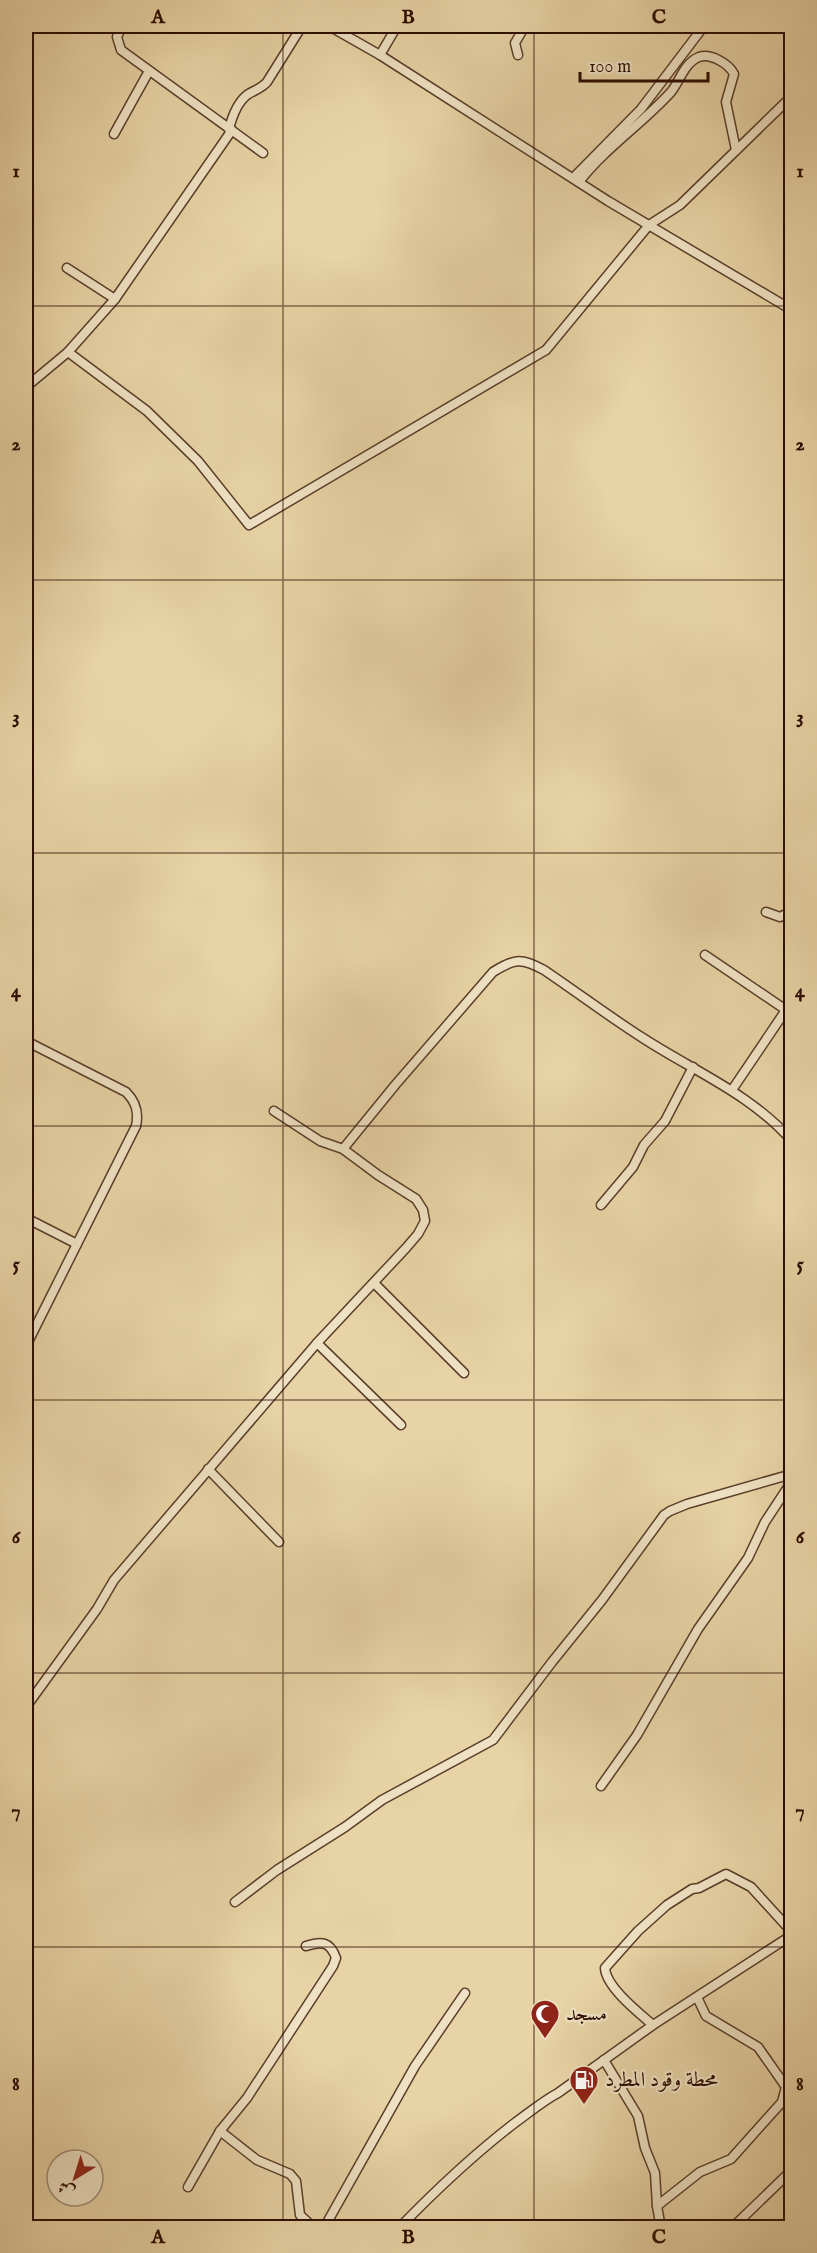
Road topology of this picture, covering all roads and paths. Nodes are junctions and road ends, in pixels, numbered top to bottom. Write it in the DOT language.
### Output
graph roads {
  1 [pos="122,26"];
  2 [pos="302,26"];
  3 [pos="329,26"];
  4 [pos="397,26"];
  5 [pos="525,26"];
  6 [pos="700,27"];
  7 [pos="380,55"];
  8 [pos="519,55"];
  9 [pos="149,70"];
  10 [pos="792,96"];
  11 [pos="230,129"];
  12 [pos="114,134"];
  13 [pos="736,150"];
  14 [pos="263,153"];
  15 [pos="576,180"];
  16 [pos="649,225"];
  17 [pos="67,268"];
  18 [pos="115,299"];
  19 [pos="792,310"];
  20 [pos="68,351"];
  21 [pos="26,387"];
  22 [pos="792,911"];
  23 [pos="766,912"];
  24 [pos="705,955"];
  25 [pos="792,1001"];
  26 [pos="786,1010"];
  27 [pos="26,1041"];
  28 [pos="693,1067"];
  29 [pos="732,1090"];
  30 [pos="274,1111"];
  31 [pos="792,1141"];
  32 [pos="343,1149"];
  33 [pos="601,1205"];
  34 [pos="26,1218"];
  35 [pos="76,1244"];
  36 [pos="374,1283"];
  37 [pos="317,1343"];
  38 [pos="26,1346"];
  39 [pos="465,1373"];
  40 [pos="401,1425"];
  41 [pos="208,1469"];
  42 [pos="792,1474"];
  43 [pos="792,1481"];
  44 [pos="279,1542"];
  45 [pos="26,1707"];
  46 [pos="602,1786"];
  47 [pos="235,1902"];
  48 [pos="792,1934"];
  49 [pos="306,1946"];
  50 [pos="465,1993"];
  51 [pos="697,1997"];
  52 [pos="653,2025"];
  53 [pos="604,2060"];
  54 [pos="220,2131"];
  55 [pos="792,2170"];
  56 [pos="188,2187"];
  57 [pos="657,2206"];
  58 [pos="314,2228"];
  59 [pos="324,2228"];
  60 [pos="399,2228"];
  61 [pos="661,2228"];
  62 [pos="732,2228"];
  1 -- 9 [label="street"];
  2 -- 11 [label="street"];
  3 -- 7 [label="street"];
  4 -- 7 [label="street"];
  5 -- 8 [label="street"];
  6 -- 15 [label="street"];
  7 -- 15 [label="street"];
  9 -- 11 [label="street"];
  9 -- 12 [label="street"];
  10 -- 13 [label="street"];
  11 -- 14 [label="street"];
  11 -- 18 [label="street"];
  13 -- 15 [label="street"];
  13 -- 16 [label="street"];
  15 -- 16 [label="street"];
  16 -- 19 [label="street"];
  16 -- 20 [label="street"];
  17 -- 18 [label="street"];
  18 -- 20 [label="street"];
  20 -- 21 [label="street"];
  22 -- 23 [label="street"];
  24 -- 26 [label="street"];
  25 -- 26 [label="street"];
  26 -- 29 [label="street"];
  27 -- 35 [label="street"];
  28 -- 29 [label="street"];
  28 -- 32 [label="street"];
  28 -- 33 [label="street"];
  29 -- 31 [label="street"];
  30 -- 32 [label="street"];
  32 -- 36 [label="street"];
  34 -- 35 [label="street"];
  35 -- 38 [label="street"];
  36 -- 37 [label="street"];
  36 -- 39 [label="street"];
  37 -- 40 [label="street"];
  37 -- 41 [label="street"];
  41 -- 44 [label="street"];
  41 -- 45 [label="street"];
  42 -- 47 [label="street"];
  43 -- 46 [label="street"];
  48 -- 51 [label="street"];
  48 -- 52 [label="street"];
  49 -- 54 [label="street"];
  50 -- 59 [label="street"];
  51 -- 52 [label="street"];
  51 -- 57 [label="street"];
  52 -- 53 [label="street"];
  53 -- 57 [label="street"];
  53 -- 60 [label="street"];
  54 -- 56 [label="street"];
  54 -- 58 [label="street"];
  55 -- 62 [label="street"];
  57 -- 61 [label="street"];
}
